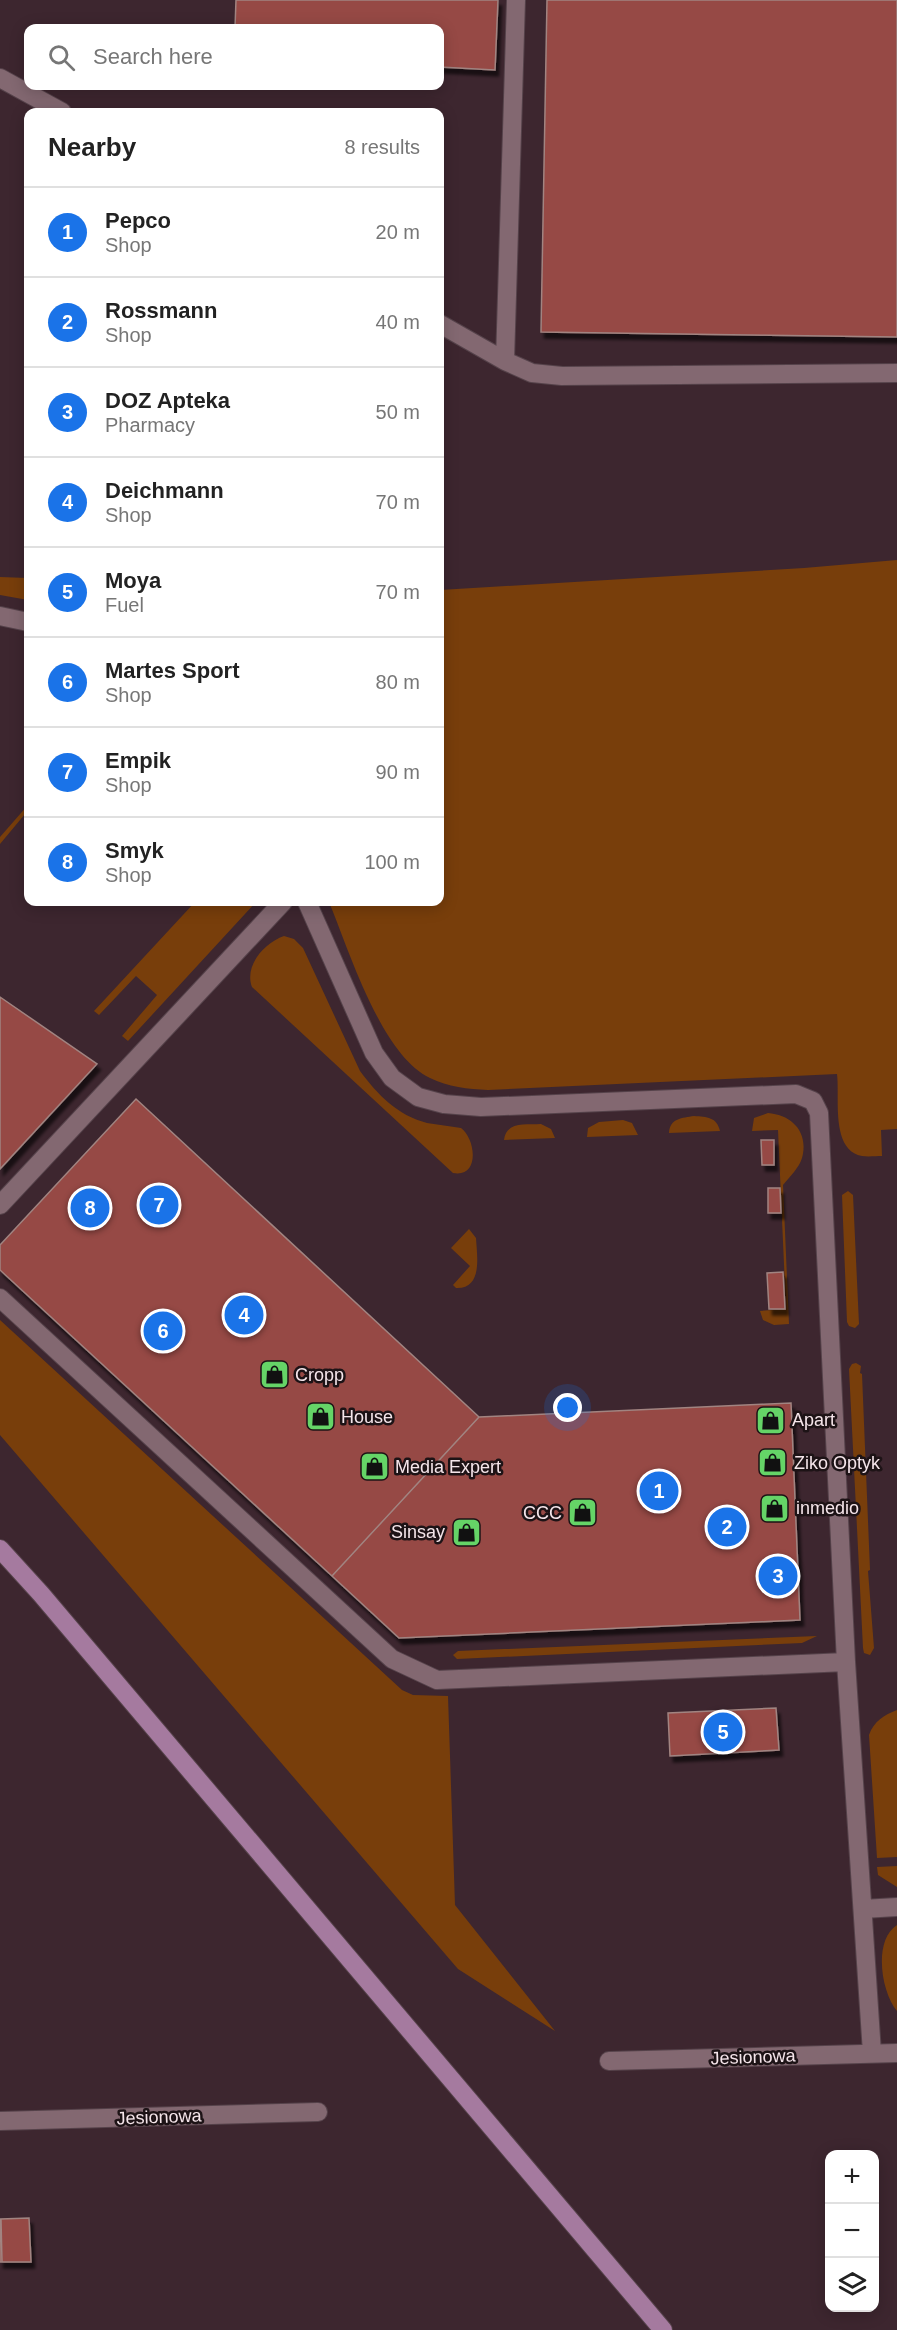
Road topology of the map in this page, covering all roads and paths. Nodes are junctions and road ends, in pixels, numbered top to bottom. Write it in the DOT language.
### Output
graph roads {
  1 [pos="516,0"];
  2 [pos="0,78"];
  3 [pos="55,108"];
  4 [pos="444,326"];
  5 [pos="505,361"];
  6 [pos="897,373"];
  7 [pos="0,616"];
  8 [pos="24,621"];
  9 [pos="279,906"];
  10 [pos="309,906"];
  11 [pos="0,1205"];
  12 [pos="0,1298"];
  13 [pos="0,1549"];
  14 [pos="846,1662"];
  15 [pos="897,1907"];
  16 [pos="863,1909"];
  17 [pos="897,2053"];
  18 [pos="872,2054"];
  19 [pos="609,2061"];
  20 [pos="318,2112"];
  21 [pos="0,2121"];
  22 [pos="663,2330"];
  1 -- 5 [label="street"];
  2 -- 3 [label="street"];
  4 -- 5 [label="street"];
  5 -- 6 [label="street"];
  7 -- 8 [label="street"];
  9 -- 11 [label="street"];
  10 -- 14 [label="street"];
  12 -- 14 [label="street"];
  13 -- 22 [label="main road"];
  14 -- 16 [label="street"];
  15 -- 16 [label="street"];
  16 -- 18 [label="street"];
  17 -- 18 [label="street, Jesionowa"];
  18 -- 19 [label="street, Jesionowa"];
  20 -- 21 [label="street, Jesionowa"];
}
